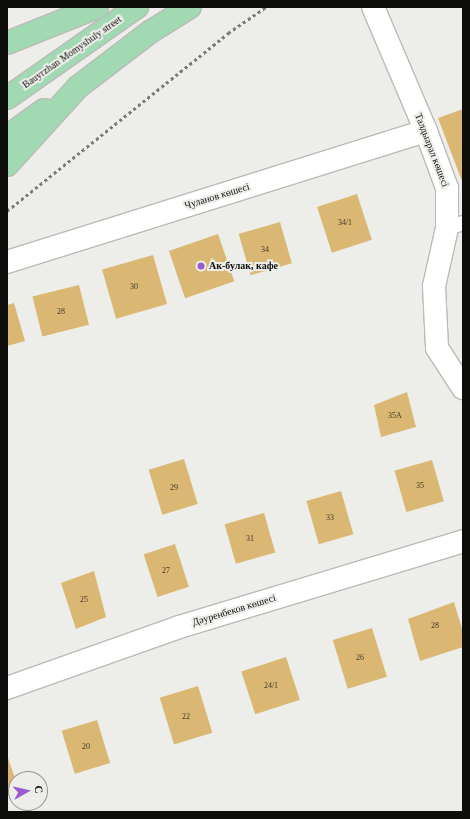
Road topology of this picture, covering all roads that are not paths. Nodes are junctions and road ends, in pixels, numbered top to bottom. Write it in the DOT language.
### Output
graph roads {
  1 [pos="97,7"];
  2 [pos="138,7"];
  3 [pos="190,7"];
  4 [pos="360,7"];
  5 [pos="373,7"];
  6 [pos="74,11"];
  7 [pos="383,30"];
  8 [pos="7,44"];
  9 [pos="78,87"];
  10 [pos="7,98"];
  11 [pos="426,131"];
  12 [pos="7,137"];
  13 [pos="7,165"];
  14 [pos="455,226"];
  15 [pos="7,262"];
  16 [pos="463,388"];
  17 [pos="463,541"];
  18 [pos="7,688"];
  1 -- 6 [label="main road"];
  2 -- 10 [label="main road, Bauyrzhan Momyshuly street"];
  3 -- 9 [label="main road"];
  4 -- 7 [label="street"];
  5 -- 7 [label="street, Талдыарал көшесі"];
  6 -- 8 [label="main road"];
  7 -- 11 [label="street, Талдыарал көшесі"];
  9 -- 12 [label="main road"];
  9 -- 13 [label="main road"];
  11 -- 14 [label="street, Талдыарал көшесі"];
  11 -- 15 [label="street, Чуланов көшесі"];
  14 -- 16 [label="street, Талдыарал көшесі"];
  17 -- 18 [label="street, Дәуренбеков көшесі"];
}
